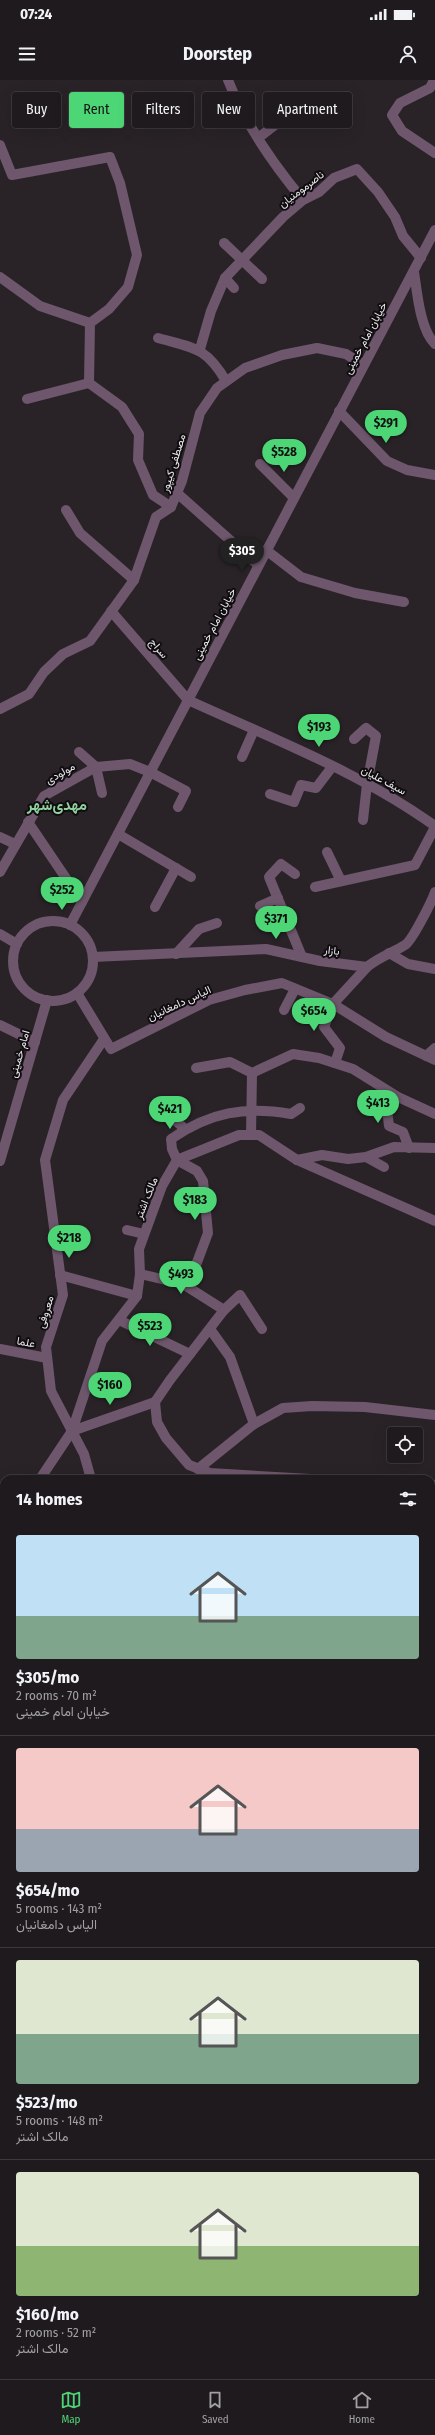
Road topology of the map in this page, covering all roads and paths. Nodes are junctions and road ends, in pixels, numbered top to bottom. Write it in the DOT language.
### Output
graph roads {
  1 [pos="228,80"];
  2 [pos="434,80"];
  3 [pos="271,128"];
  4 [pos="258,138"];
  5 [pos="0,145"];
  6 [pos="435,153"];
  7 [pos="303,200"];
  8 [pos="435,230"];
  9 [pos="224,243"];
  10 [pos="421,258"];
  11 [pos="243,259"];
  12 [pos="414,272"];
  13 [pos="0,277"];
  14 [pos="225,278"];
  15 [pos="262,279"];
  16 [pos="234,288"];
  17 [pos="90,323"];
  18 [pos="158,338"];
  19 [pos="435,344"];
  20 [pos="200,349"];
  21 [pos="363,365"];
  22 [pos="226,381"];
  23 [pos="89,383"];
  24 [pos="27,399"];
  25 [pos="339,411"];
  26 [pos="260,464"];
  27 [pos="435,476"];
  28 [pos="177,493"];
  29 [pos="294,498"];
  30 [pos="172,507"];
  31 [pos="66,510"];
  32 [pos="266,550"];
  33 [pos="258,565"];
  34 [pos="134,580"];
  35 [pos="404,602"];
  36 [pos="111,611"];
  37 [pos="188,700"];
  38 [pos="0,709"];
  39 [pos="254,730"];
  40 [pos="354,739"];
  41 [pos="79,752"];
  42 [pos="242,757"];
  43 [pos="96,767"];
  44 [pos="332,767"];
  45 [pos="150,772"];
  46 [pos="367,784"];
  47 [pos="102,793"];
  48 [pos="270,794"];
  49 [pos="178,807"];
  50 [pos="363,820"];
  51 [pos="28,822"];
  52 [pos="435,827"];
  53 [pos="118,834"];
  54 [pos="0,837"];
  55 [pos="14,844"];
  56 [pos="327,852"];
  57 [pos="176,868"];
  58 [pos="0,872"];
  59 [pos="295,874"];
  60 [pos="191,877"];
  61 [pos="341,881"];
  62 [pos="315,887"];
  63 [pos="435,892"];
  64 [pos="278,898"];
  65 [pos="82,902"];
  66 [pos="260,906"];
  67 [pos="155,907"];
  68 [pos="217,923"];
  69 [pos="70,925"];
  70 [pos="0,934"];
  71 [pos="17,944"];
  72 [pos="389,952"];
  73 [pos="176,954"];
  74 [pos="93,957"];
  75 [pos="302,957"];
  76 [pos="367,966"];
  77 [pos="435,969"];
  78 [pos="295,989"];
  79 [pos="77,993"];
  80 [pos="47,1000"];
  81 [pos="333,1004"];
  82 [pos="284,1010"];
  83 [pos="0,1025"];
  84 [pos="104,1039"];
  85 [pos="35,1042"];
  86 [pos="435,1048"];
  87 [pos="431,1058"];
  88 [pos="335,1063"];
  89 [pos="196,1068"];
  90 [pos="252,1073"];
  91 [pos="398,1097"];
  92 [pos="300,1108"];
  93 [pos="251,1109"];
  94 [pos="435,1114"];
  95 [pos="169,1115"];
  96 [pos="185,1129"];
  97 [pos="251,1135"];
  98 [pos="409,1148"];
  99 [pos="435,1148"];
  100 [pos="1,1157"];
  101 [pos="366,1157"];
  102 [pos="177,1160"];
  103 [pos="297,1160"];
  104 [pos="384,1167"];
  105 [pos="435,1221"];
  106 [pos="127,1230"];
  107 [pos="144,1234"];
  108 [pos="140,1274"];
  109 [pos="60,1276"];
  110 [pos="183,1284"];
  111 [pos="137,1296"];
  112 [pos="224,1310"];
  113 [pos="119,1320"];
  114 [pos="262,1328"];
  115 [pos="210,1329"];
  116 [pos="0,1349"];
  117 [pos="190,1354"];
  118 [pos="47,1358"];
  119 [pos="155,1402"];
  120 [pos="435,1415"];
  121 [pos="254,1424"];
  122 [pos="72,1431"];
  123 [pos="198,1469"];
  124 [pos="43,1475"];
  125 [pos="90,1475"];
  126 [pos="243,1475"];
  1 -- 4 [label="street"];
  2 -- 6 [label="street"];
  3 -- 4 [label="street"];
  4 -- 7 [label="street"];
  5 -- 17 [label="street"];
  7 -- 10 [label="street, ناصرمومنیان"];
  7 -- 11 [label="street, ناصرمومنیان"];
  8 -- 10 [label="street, خیابان امام خمینی"];
  9 -- 11 [label="street"];
  10 -- 12 [label="street, خیابان امام خمینی"];
  11 -- 14 [label="street, ناصرمومنیان"];
  11 -- 15 [label="street"];
  12 -- 19 [label="street"];
  12 -- 21 [label="street, خیابان امام خمینی"];
  13 -- 17 [label="street"];
  14 -- 16 [label="street"];
  14 -- 20 [label="street, ناصرمومنیان"];
  17 -- 23 [label="street"];
  18 -- 20 [label="street"];
  20 -- 22 [label="street"];
  21 -- 22 [label="street, مصطفی کیپور"];
  21 -- 25 [label="street, خیابان امام خمینی"];
  22 -- 28 [label="street, مصطفی کیپور"];
  23 -- 24 [label="street"];
  23 -- 30 [label="street"];
  25 -- 27 [label="street"];
  25 -- 29 [label="street, خیابان امام خمینی"];
  26 -- 29 [label="street"];
  28 -- 30 [label="street, مصطفی کیپور"];
  28 -- 33 [label="street"];
  29 -- 32 [label="street, خیابان امام خمینی"];
  30 -- 34 [label="street, مصطفی کیپور"];
  31 -- 34 [label="street"];
  32 -- 33 [label="street, خیابان امام خمینی"];
  32 -- 35 [label="street"];
  33 -- 37 [label="street, خیابان امام خمینی"];
  34 -- 36 [label="street, مصطفی کیپور"];
  36 -- 37 [label="street, سراج"];
  36 -- 38 [label="street, مصطفی کیپور"];
  37 -- 39 [label="street, سیف علیان"];
  37 -- 45 [label="street, خیابان امام خمینی"];
  39 -- 42 [label="street"];
  39 -- 44 [label="street, سیف علیان"];
  40 -- 46 [label="street"];
  41 -- 43 [label="street"];
  43 -- 45 [label="street, مولودی"];
  43 -- 47 [label="street"];
  43 -- 51 [label="street, مولودی"];
  44 -- 46 [label="street, سیف علیان"];
  44 -- 48 [label="street"];
  45 -- 49 [label="street, مولودی"];
  45 -- 53 [label="street, خیابان امام خمینی"];
  46 -- 50 [label="street"];
  46 -- 52 [label="street, سیف علیان"];
  51 -- 55 [label="street, مولودی"];
  51 -- 65 [label="street"];
  52 -- 61 [label="street"];
  53 -- 57 [label="street"];
  53 -- 65 [label="street, خیابان امام خمینی"];
  54 -- 55 [label="street"];
  55 -- 58 [label="street, مولودی"];
  56 -- 61 [label="street"];
  57 -- 60 [label="street"];
  57 -- 67 [label="street"];
  59 -- 64 [label="street"];
  61 -- 62 [label="street"];
  63 -- 72 [label="street"];
  64 -- 66 [label="street"];
  64 -- 75 [label="street"];
  65 -- 69 [label="street, خیابان امام خمینی"];
  68 -- 73 [label="street"];
  69 -- 71 [label="street"];
  69 -- 74 [label="street"];
  70 -- 71 [label="street"];
  71 -- 80 [label="street"];
  72 -- 76 [label="street"];
  72 -- 77 [label="street"];
  73 -- 74 [label="street, بازار"];
  73 -- 75 [label="street, بازار"];
  74 -- 79 [label="street"];
  75 -- 76 [label="street, بازار"];
  76 -- 81 [label="street"];
  78 -- 81 [label="street, الیاس دامغانیان"];
  78 -- 82 [label="street"];
  78 -- 84 [label="street, الیاس دامغانیان"];
  79 -- 80 [label="street"];
  79 -- 84 [label="street"];
  80 -- 85 [label="street, امام خمینی"];
  81 -- 87 [label="street, الیاس دامغانیان"];
  81 -- 88 [label="street"];
  83 -- 85 [label="street"];
  84 -- 109 [label="street, معروفی"];
  85 -- 100 [label="street, امام خمینی"];
  86 -- 87 [label="street"];
  88 -- 90 [label="street"];
  88 -- 91 [label="street"];
  89 -- 90 [label="street"];
  90 -- 93 [label="street"];
  91 -- 94 [label="street"];
  91 -- 98 [label="street"];
  92 -- 93 [label="street"];
  93 -- 96 [label="street"];
  93 -- 97 [label="street"];
  95 -- 96 [label="street"];
  96 -- 102 [label="street"];
  97 -- 102 [label="street"];
  97 -- 103 [label="street"];
  98 -- 99 [label="street"];
  98 -- 101 [label="street"];
  101 -- 103 [label="street"];
  101 -- 104 [label="street"];
  102 -- 107 [label="street, مالک اشتر"];
  102 -- 110 [label="street"];
  103 -- 105 [label="street"];
  106 -- 107 [label="street"];
  107 -- 108 [label="street, مالک اشتر"];
  108 -- 110 [label="street"];
  108 -- 111 [label="street, مالک اشتر"];
  109 -- 111 [label="street"];
  109 -- 118 [label="street, معروفی"];
  110 -- 112 [label="street"];
  111 -- 113 [label="street, مالک اشتر"];
  112 -- 114 [label="street"];
  112 -- 115 [label="street"];
  113 -- 117 [label="street"];
  113 -- 122 [label="street, مالک اشتر"];
  115 -- 117 [label="street"];
  115 -- 121 [label="street"];
  116 -- 118 [label="street, علما"];
  117 -- 119 [label="street"];
  118 -- 122 [label="street, معروفی"];
  119 -- 122 [label="street"];
  119 -- 123 [label="street"];
  120 -- 121 [label="street"];
  121 -- 123 [label="street"];
  122 -- 124 [label="street, مالک اشتر"];
  122 -- 125 [label="street, معروفی"];
  123 -- 126 [label="street"];
}
